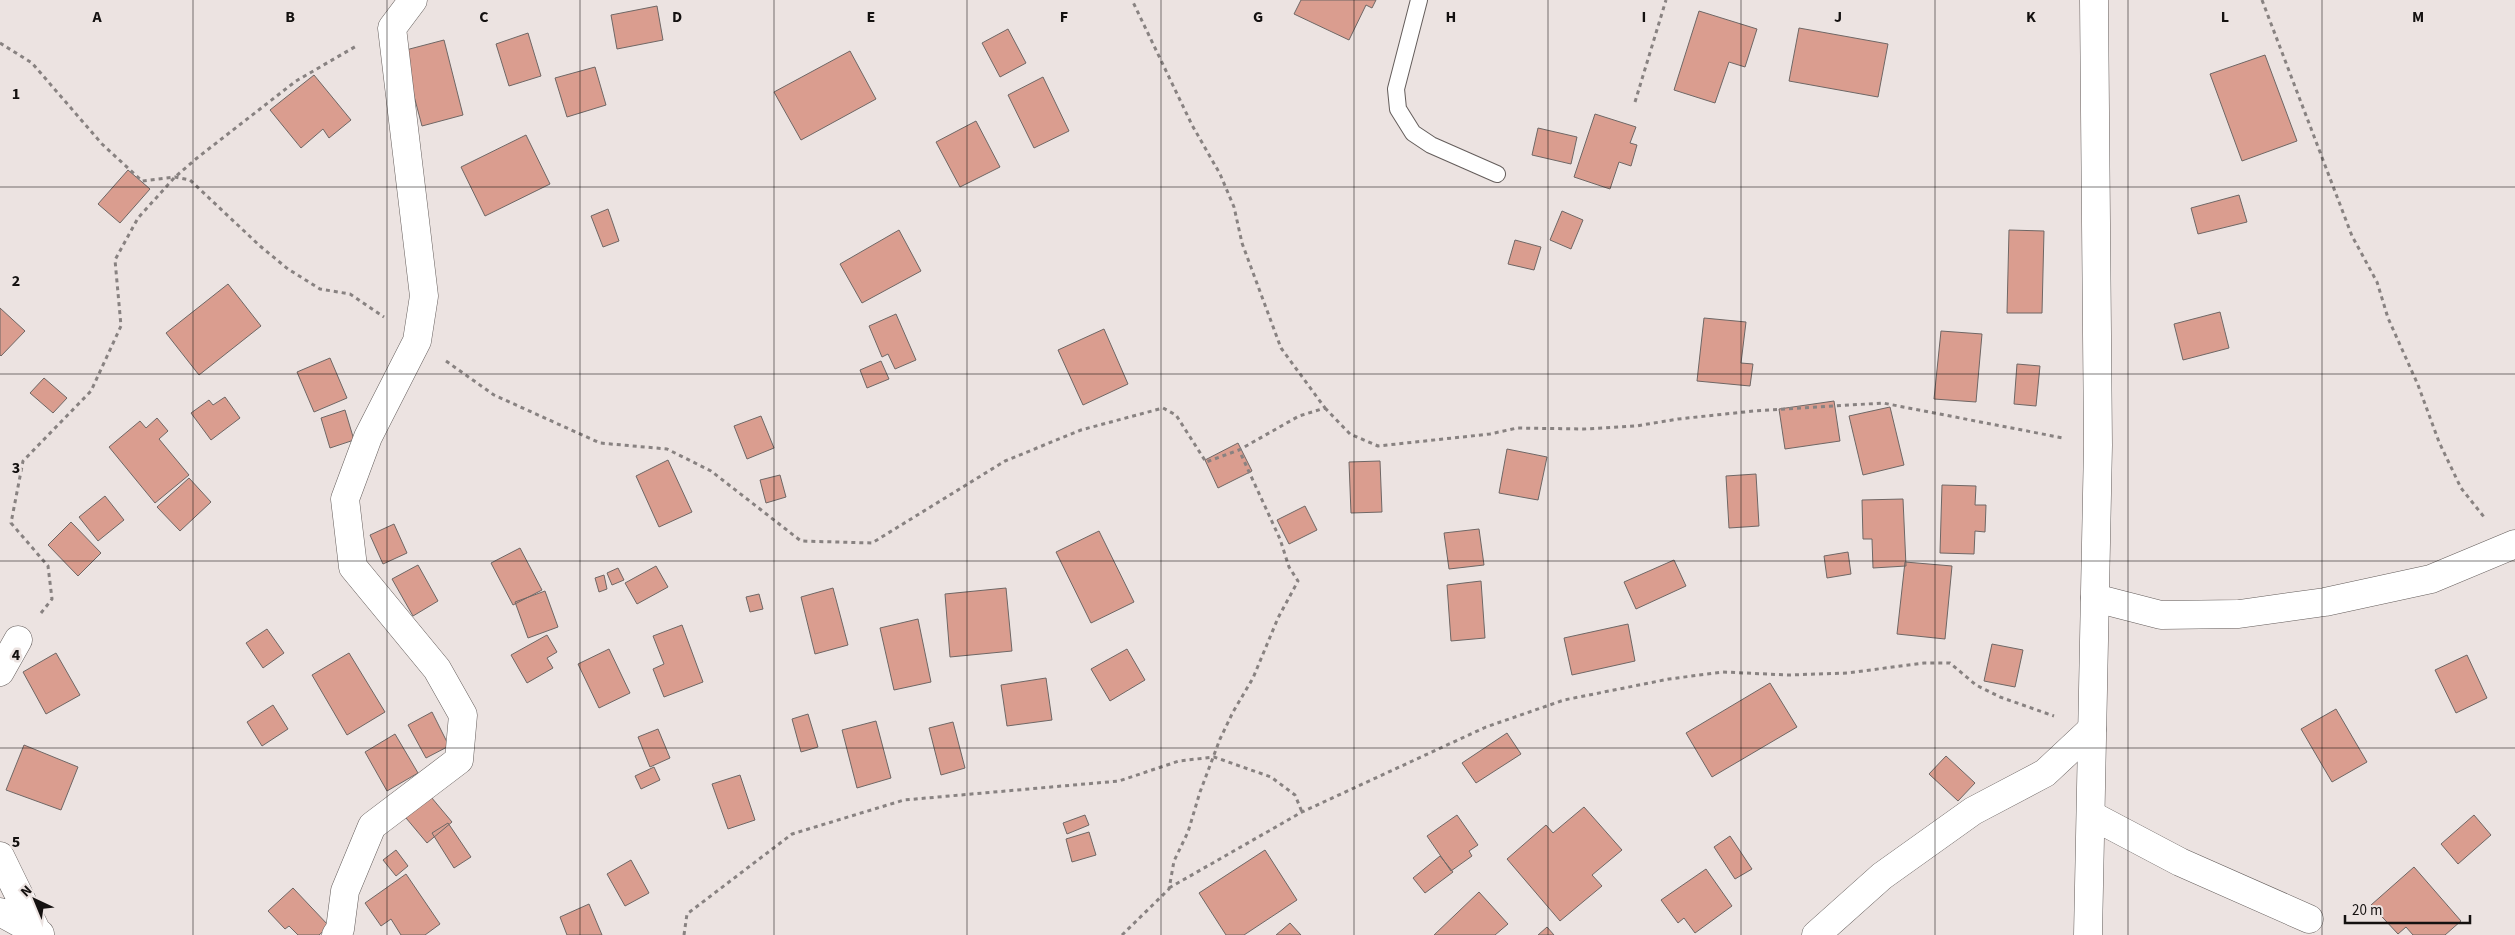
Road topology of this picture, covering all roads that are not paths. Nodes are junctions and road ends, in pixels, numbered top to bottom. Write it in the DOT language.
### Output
graph roads {
  1 [pos="413,0"];
  2 [pos="1418,0"];
  3 [pos="2094,0"];
  4 [pos="1497,174"];
  5 [pos="2515,544"];
  6 [pos="2095,598"];
  7 [pos="18,640"];
  8 [pos="0,672"];
  9 [pos="2092,729"];
  10 [pos="2091,815"];
  11 [pos="0,856"];
  12 [pos="0,912"];
  13 [pos="2309,919"];
  14 [pos="39,933"];
  15 [pos="336,935"];
  16 [pos="1816,935"];
  17 [pos="2088,935"];
  1 -- 15 [label="street"];
  2 -- 4 [label="lane"];
  3 -- 6 [label="street"];
  5 -- 6 [label="street"];
  6 -- 9 [label="street"];
  7 -- 8 [label="street"];
  9 -- 10 [label="street"];
  9 -- 16 [label="street"];
  10 -- 13 [label="street"];
  10 -- 17 [label="street"];
  11 -- 14 [label="street"];
  12 -- 14 [label="street"];
}
